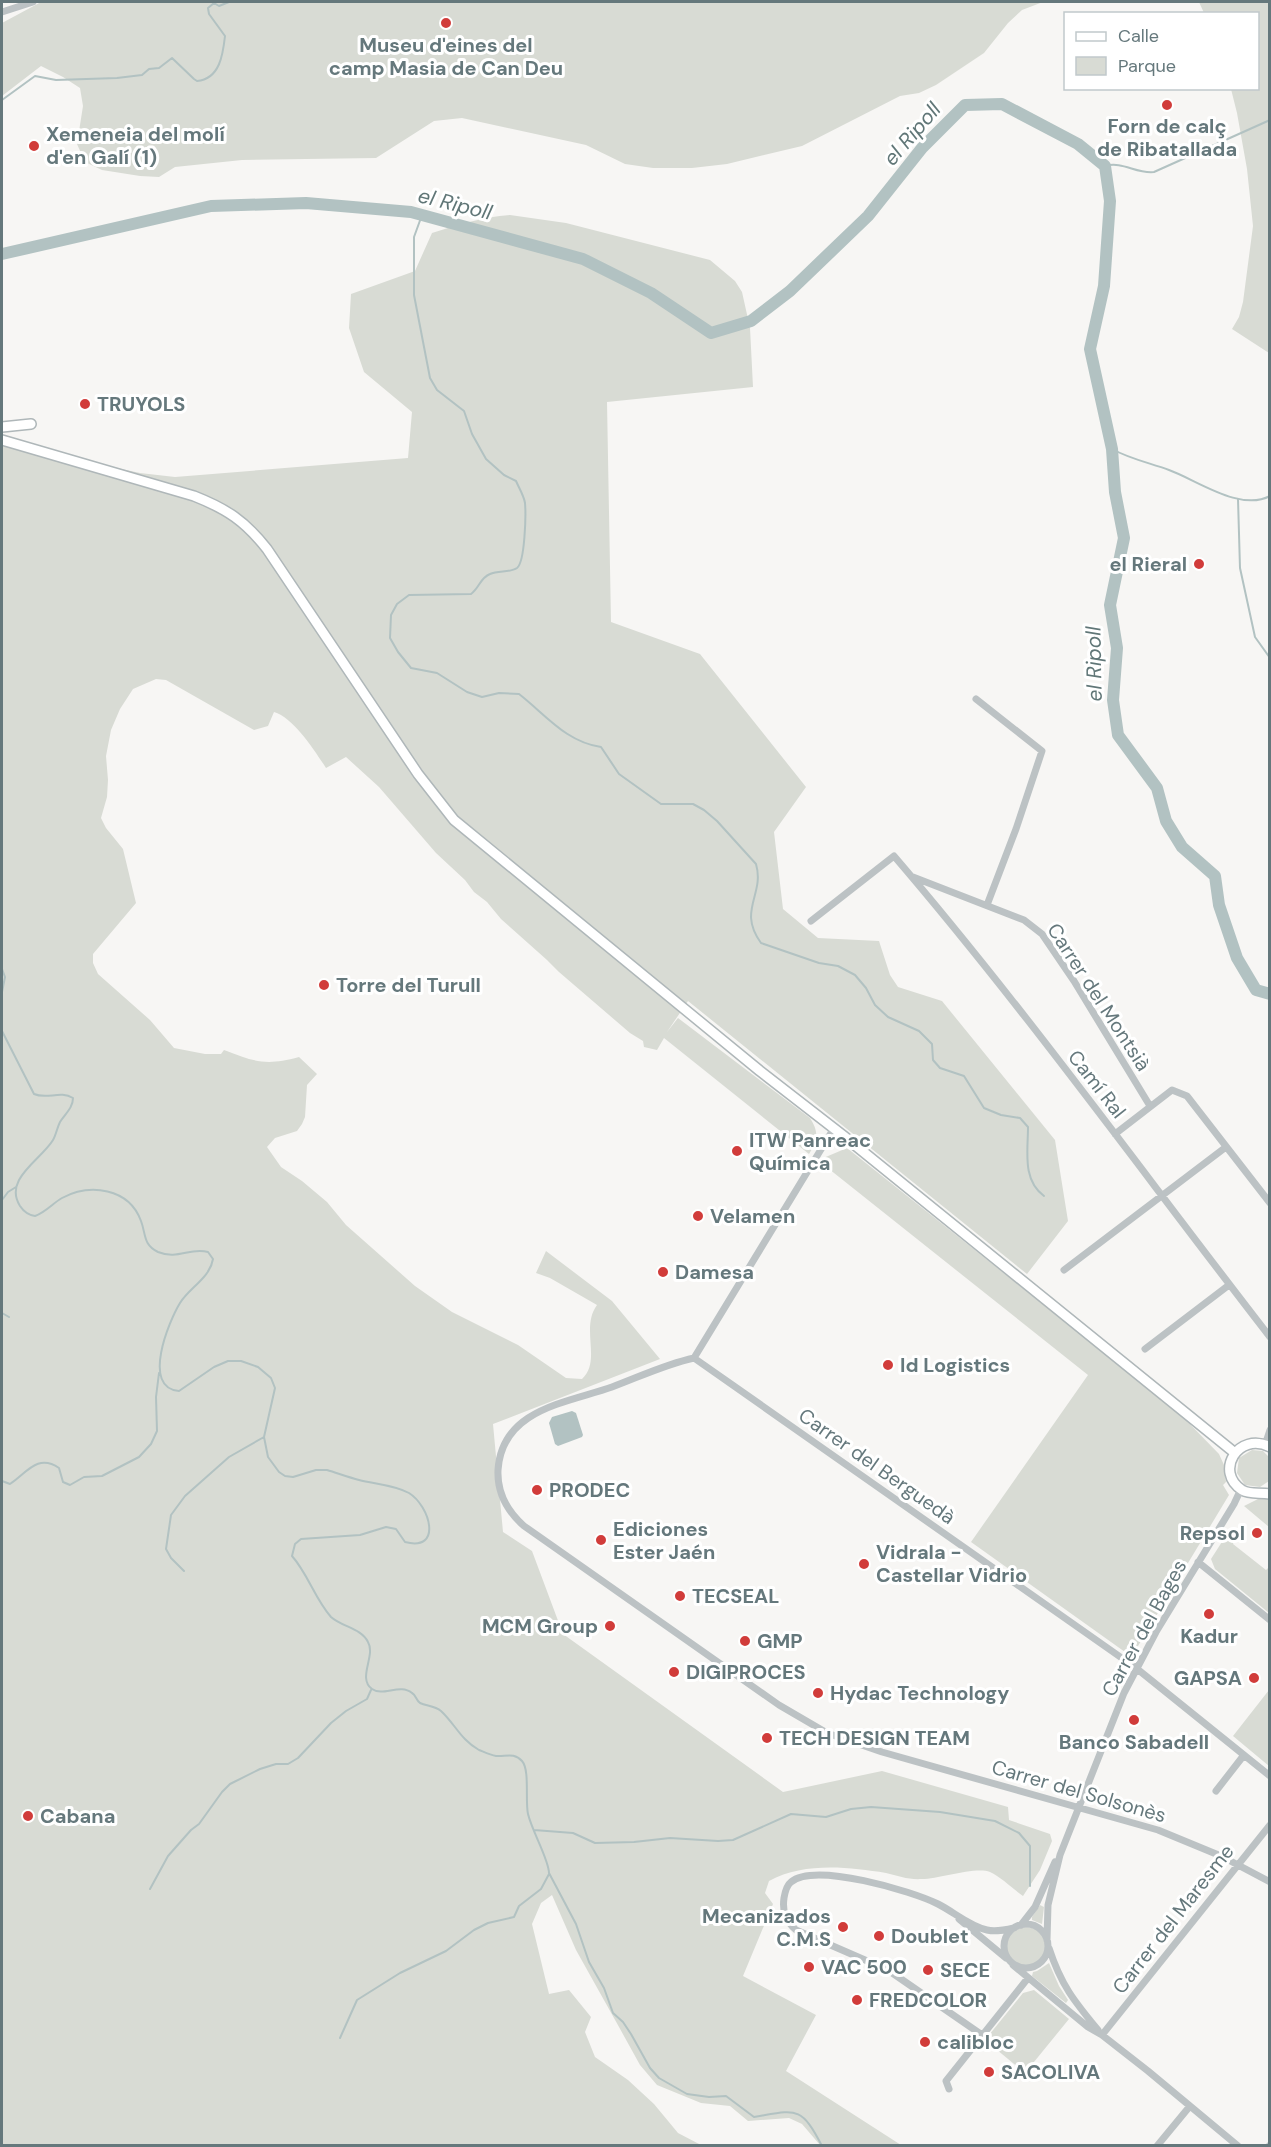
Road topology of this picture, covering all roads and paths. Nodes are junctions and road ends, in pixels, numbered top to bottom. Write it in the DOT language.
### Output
graph roads {
  1 [pos="33,2"];
  2 [pos="2,12"];
  3 [pos="32,423"];
  4 [pos="2,428"];
  5 [pos="2,440"];
  6 [pos="976,699"];
  7 [pos="911,876"];
  8 [pos="987,905"];
  9 [pos="812,921"];
  10 [pos="1150,1106"];
  11 [pos="834,1128"];
  12 [pos="1115,1134"];
  13 [pos="1226,1147"];
  14 [pos="1161,1195"];
  15 [pos="1269,1203"];
  16 [pos="1064,1270"];
  17 [pos="1229,1285"];
  18 [pos="1269,1337"];
  19 [pos="1145,1349"];
  20 [pos="694,1358"];
  21 [pos="1269,1430"];
  22 [pos="1266,1445"];
  23 [pos="1235,1453"];
  24 [pos="1241,1489"];
  25 [pos="1267,1492"];
  26 [pos="1198,1563"];
  27 [pos="1269,1620"];
  28 [pos="1136,1668"];
  29 [pos="1244,1755"];
  30 [pos="1269,1776"];
  31 [pos="1216,1791"];
  32 [pos="1079,1806"];
  33 [pos="1269,1825"];
  34 [pos="1060,1855"];
  35 [pos="1237,1864"];
  36 [pos="1269,1882"];
  37 [pos="951,1911"];
  38 [pos="1017,1926"];
  39 [pos="1047,1942"];
  40 [pos="1011,1963"];
  41 [pos="1028,1978"];
  42 [pos="982,2035"];
  43 [pos="1102,2035"];
  44 [pos="948,2089"];
  45 [pos="1190,2106"];
  46 [pos="1157,2145"];
  47 [pos="1238,2145"];
  1 -- 2 [label="street"];
  3 -- 4 [label="street"];
  5 -- 11 [label="street"];
  6 -- 8 [label="street"];
  7 -- 8 [label="street, Carrer del Montsià"];
  7 -- 9 [label="street, Camí Ral"];
  7 -- 12 [label="street, Camí Ral"];
  8 -- 10 [label="street, Carrer del Montsià"];
  10 -- 12 [label="street"];
  10 -- 13 [label="street"];
  11 -- 20 [label="street"];
  11 -- 23 [label="street"];
  12 -- 14 [label="street, Camí Ral"];
  13 -- 14 [label="street"];
  13 -- 15 [label="street"];
  14 -- 16 [label="street"];
  14 -- 17 [label="street, Camí Ral"];
  17 -- 18 [label="street, Camí Ral"];
  17 -- 19 [label="street"];
  20 -- 28 [label="street, Carrer del Berguedà"];
  20 -- 32 [label="street, Carrer del Solsonès"];
  21 -- 22 [label="street"];
  22 -- 23 [label="street"];
  23 -- 24 [label="street"];
  24 -- 25 [label="street"];
  24 -- 26 [label="street, Carrer del Bages"];
  26 -- 27 [label="street"];
  26 -- 28 [label="street, Carrer del Bages"];
  28 -- 29 [label="street, Carrer del Berguedà"];
  28 -- 32 [label="street, Carrer del Bages"];
  29 -- 30 [label="street, Carrer del Berguedà"];
  29 -- 31 [label="street"];
  32 -- 34 [label="street, Carrer del Bages"];
  32 -- 35 [label="street, Carrer del Solsonès"];
  33 -- 35 [label="street, Carrer del Maresme"];
  34 -- 38 [label="street, Carrer del Bages"];
  34 -- 39 [label="street, Carrer del Bages"];
  35 -- 36 [label="street, Carrer del Solsonès"];
  35 -- 43 [label="street, Carrer del Maresme"];
  37 -- 38 [label="street"];
  37 -- 40 [label="street"];
  37 -- 42 [label="street"];
  38 -- 39 [label="street"];
  38 -- 40 [label="street"];
  39 -- 40 [label="street"];
  39 -- 43 [label="street"];
  40 -- 41 [label="street"];
  41 -- 42 [label="street"];
  41 -- 43 [label="street"];
  42 -- 44 [label="street"];
  43 -- 45 [label="street"];
  45 -- 46 [label="street"];
  45 -- 47 [label="street"];
}
